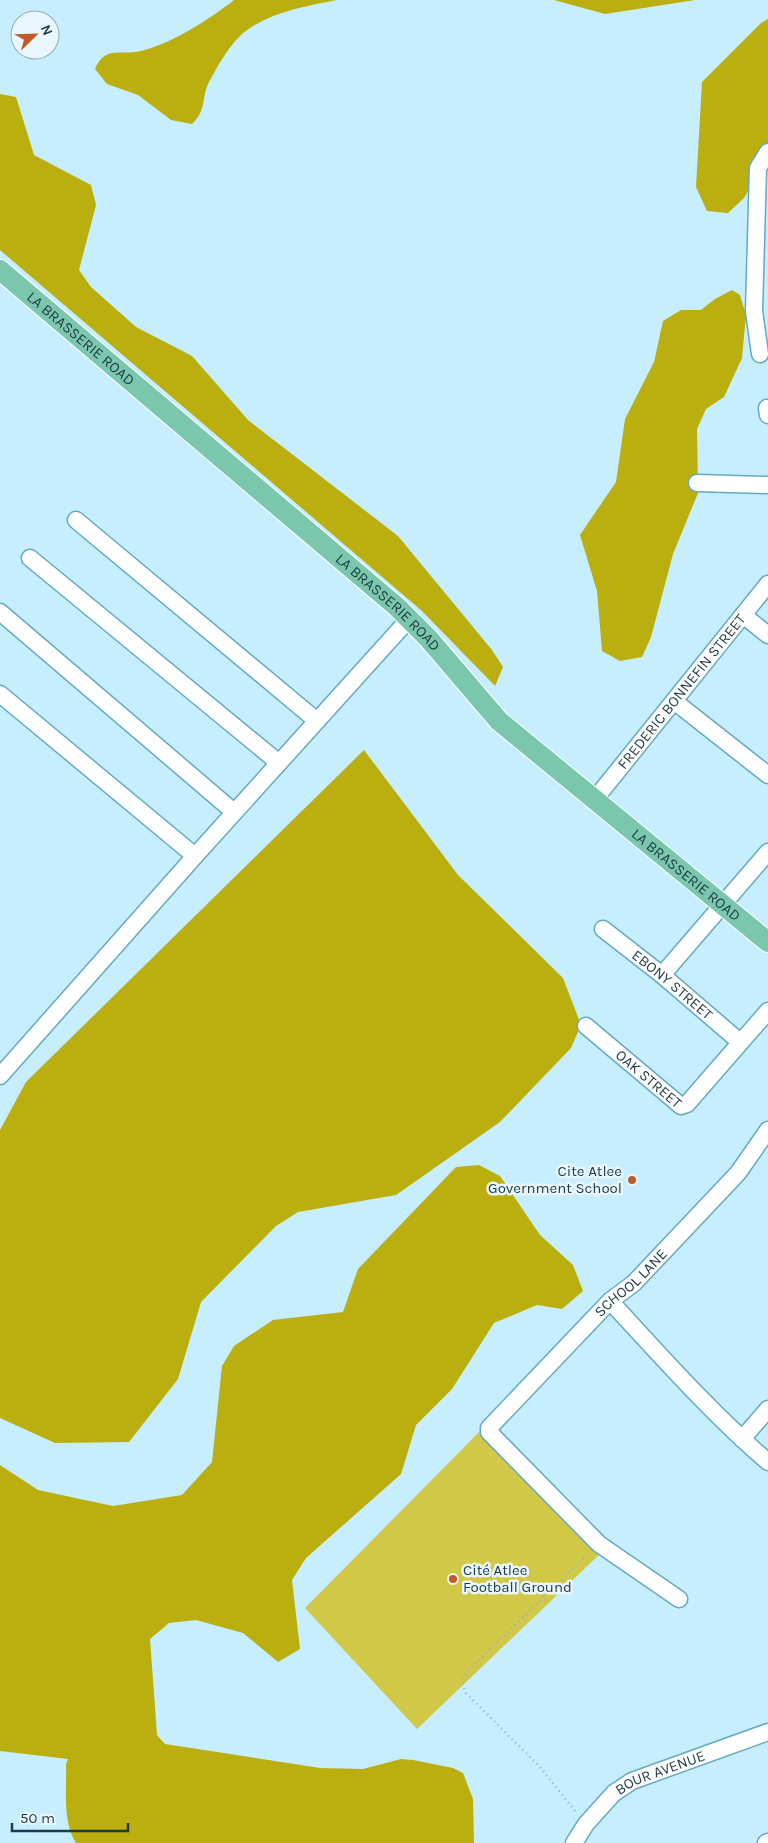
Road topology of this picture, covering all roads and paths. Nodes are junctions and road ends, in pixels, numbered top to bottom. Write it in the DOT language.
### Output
graph roads {
  1 [pos="768,152"];
  2 [pos="0,270"];
  3 [pos="761,282"];
  4 [pos="760,354"];
  5 [pos="697,483"];
  6 [pos="768,485"];
  7 [pos="76,520"];
  8 [pos="30,558"];
  9 [pos="768,584"];
  10 [pos="0,612"];
  11 [pos="743,615"];
  12 [pos="410,619"];
  13 [pos="768,635"];
  14 [pos="0,694"];
  15 [pos="674,701"];
  16 [pos="317,721"];
  17 [pos="279,763"];
  18 [pos="768,776"];
  19 [pos="595,800"];
  20 [pos="234,812"];
  21 [pos="768,852"];
  22 [pos="195,856"];
  23 [pos="722,906"];
  24 [pos="603,929"];
  25 [pos="768,942"];
  26 [pos="662,974"];
  27 [pos="768,1011"];
  28 [pos="586,1026"];
  29 [pos="740,1042"];
  30 [pos="0,1076"];
  31 [pos="768,1130"];
  32 [pos="610,1301"];
  33 [pos="768,1409"];
  34 [pos="742,1439"];
  35 [pos="768,1462"];
  36 [pos="599,1544"];
  37 [pos="679,1599"];
  38 [pos="768,1732"];
  39 [pos="583,1836"];
  1 -- 3 [label="street"];
  2 -- 12 [label="main road, LA BRASSERIE ROAD"];
  3 -- 4 [label="street"];
  5 -- 6 [label="street"];
  7 -- 16 [label="street"];
  8 -- 17 [label="street"];
  9 -- 11 [label="street, FREDERIC BONNEFIN STREET"];
  10 -- 20 [label="street"];
  11 -- 13 [label="street"];
  11 -- 15 [label="street, FREDERIC BONNEFIN STREET"];
  12 -- 16 [label="street"];
  12 -- 19 [label="main road, LA BRASSERIE ROAD"];
  14 -- 22 [label="street"];
  15 -- 18 [label="street"];
  15 -- 19 [label="street, FREDERIC BONNEFIN STREET"];
  16 -- 17 [label="street"];
  17 -- 20 [label="street"];
  19 -- 23 [label="main road, LA BRASSERIE ROAD"];
  20 -- 22 [label="street"];
  21 -- 23 [label="street"];
  22 -- 30 [label="street"];
  23 -- 25 [label="main road, LA BRASSERIE ROAD"];
  23 -- 26 [label="street"];
  24 -- 26 [label="street, EBONY STREET"];
  26 -- 29 [label="street, EBONY STREET"];
  27 -- 29 [label="street, OAK STREET"];
  28 -- 29 [label="street, OAK STREET"];
  31 -- 32 [label="street, SCHOOL LANE"];
  32 -- 34 [label="street"];
  32 -- 36 [label="street, SCHOOL LANE"];
  33 -- 34 [label="street"];
  34 -- 35 [label="street"];
  36 -- 37 [label="street"];
  36 -- 39 [label="path"];
  38 -- 39 [label="street, BOUR AVENUE"];
}
